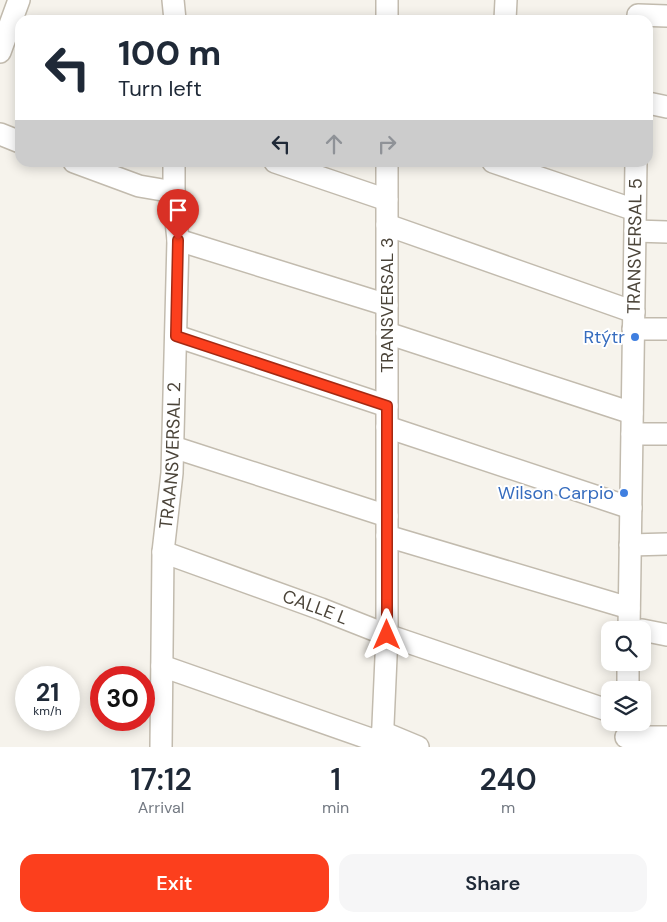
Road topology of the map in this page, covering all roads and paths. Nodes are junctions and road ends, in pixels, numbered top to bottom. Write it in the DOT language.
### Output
graph roads {
  1 [pos="173,0"];
  2 [pos="387,0"];
  3 [pos="506,0"];
  4 [pos="15,12"];
  5 [pos="638,12"];
  6 [pos="174,15"];
  7 [pos="387,15"];
  8 [pos="506,15"];
  9 [pos="667,16"];
  10 [pos="0,52"];
  11 [pos="653,104"];
  12 [pos="667,107"];
  13 [pos="0,134"];
  14 [pos="15,140"];
  15 [pos="88,167"];
  16 [pos="174,167"];
  17 [pos="290,167"];
  18 [pos="387,167"];
  19 [pos="508,167"];
  20 [pos="636,167"];
  21 [pos="174,192"];
  22 [pos="387,200"];
  23 [pos="635,210"];
  24 [pos="387,225"];
  25 [pos="635,231"];
  26 [pos="667,232"];
  27 [pos="178,240"];
  28 [pos="387,305"];
  29 [pos="634,320"];
  30 [pos="667,329"];
  31 [pos="387,333"];
  32 [pos="176,336"];
  33 [pos="632,413"];
  34 [pos="387,417"];
  35 [pos="632,434"];
  36 [pos="667,434"];
  37 [pos="173,448"];
  38 [pos="631,508"];
  39 [pos="387,526"];
  40 [pos="667,544"];
  41 [pos="630,545"];
  42 [pos="163,552"];
  43 [pos="624,621"];
  44 [pos="634,621"];
  45 [pos="651,630"];
  46 [pos="667,634"];
  47 [pos="387,635"];
  48 [pos="162,666"];
  49 [pos="601,708"];
  50 [pos="626,735"];
  51 [pos="667,737"];
  52 [pos="382,741"];
  53 [pos="161,747"];
  54 [pos="418,747"];
  1 -- 6 [label="street"];
  2 -- 7 [label="street"];
  3 -- 8 [label="street"];
  4 -- 10 [label="street"];
  5 -- 9 [label="street"];
  11 -- 12 [label="street"];
  13 -- 14 [label="street"];
  15 -- 21 [label="street"];
  16 -- 21 [label="street, TRAANSVERSAL 2"];
  17 -- 22 [label="street"];
  18 -- 22 [label="street, TRANSVERSAL 3"];
  19 -- 23 [label="street"];
  20 -- 23 [label="street, TRANSVERSAL 5"];
  21 -- 27 [label="street, TRAANSVERSAL 2"];
  22 -- 24 [label="street, TRANSVERSAL 3"];
  23 -- 25 [label="street, TRANSVERSAL 5"];
  24 -- 28 [label="street, TRANSVERSAL 3"];
  24 -- 29 [label="street"];
  25 -- 26 [label="street"];
  25 -- 29 [label="street, TRANSVERSAL 5"];
  27 -- 28 [label="street"];
  27 -- 32 [label="street, TRAANSVERSAL 2"];
  28 -- 31 [label="street, TRANSVERSAL 3"];
  29 -- 30 [label="street"];
  29 -- 33 [label="street, TRANSVERSAL 5"];
  31 -- 33 [label="street"];
  31 -- 34 [label="street, TRANSVERSAL 3"];
  32 -- 34 [label="street"];
  32 -- 37 [label="street, TRAANSVERSAL 2"];
  33 -- 35 [label="street, TRANSVERSAL 5"];
  34 -- 38 [label="street"];
  34 -- 39 [label="street, TRANSVERSAL 3"];
  35 -- 36 [label="street"];
  35 -- 38 [label="street, TRANSVERSAL 5"];
  37 -- 39 [label="street"];
  37 -- 42 [label="street, TRAANSVERSAL 2"];
  38 -- 41 [label="street, TRANSVERSAL 5"];
  39 -- 43 [label="street"];
  39 -- 47 [label="street, TRANSVERSAL 3"];
  40 -- 41 [label="street"];
  41 -- 44 [label="street, TRANSVERSAL 5"];
  42 -- 47 [label="street, CALLE L"];
  42 -- 48 [label="street, TRAANSVERSAL 2"];
  45 -- 46 [label="street"];
  47 -- 49 [label="street, CALLE L"];
  47 -- 52 [label="street, TRANSVERSAL 3"];
  48 -- 52 [label="street"];
  48 -- 53 [label="street, TRAANSVERSAL 2"];
  50 -- 51 [label="street"];
  52 -- 54 [label="street"];
}
